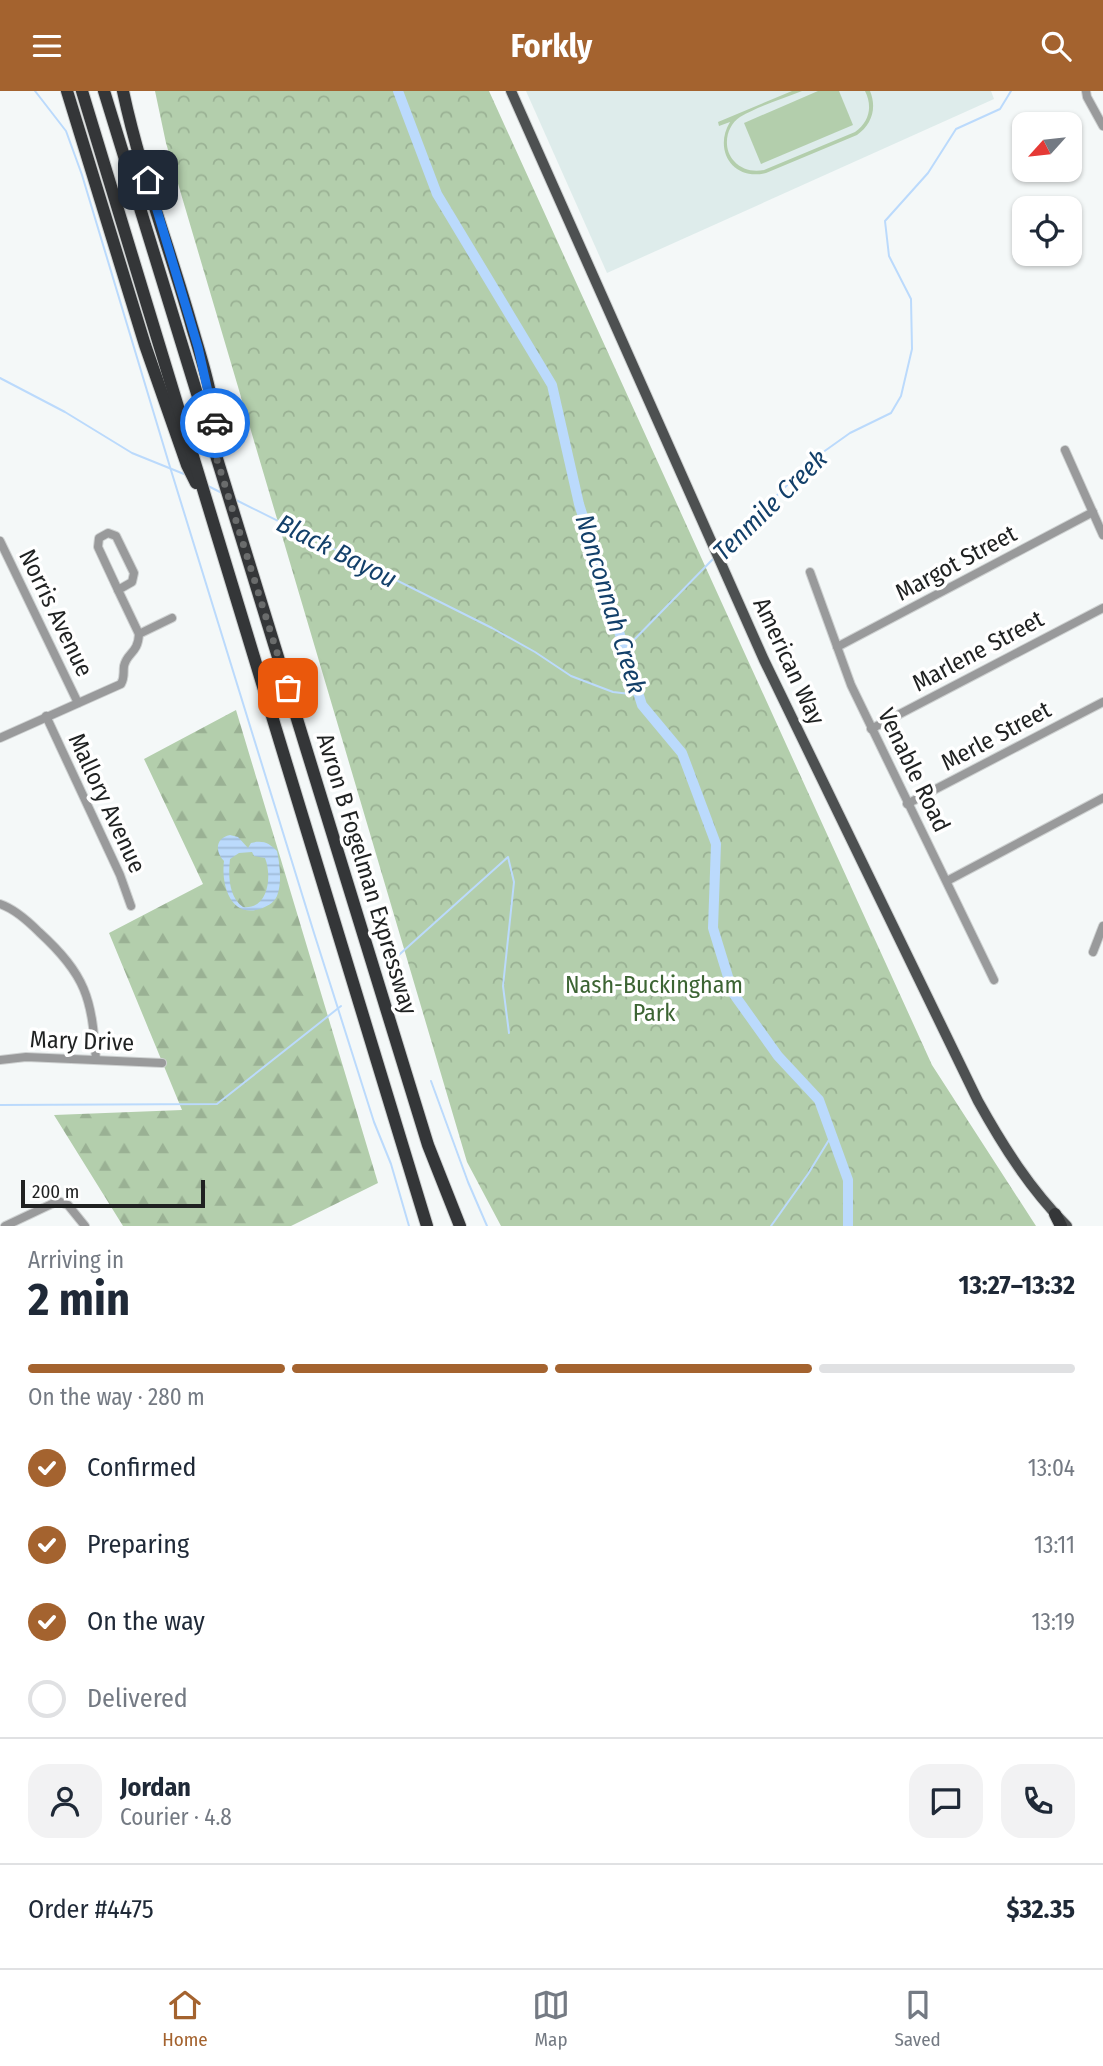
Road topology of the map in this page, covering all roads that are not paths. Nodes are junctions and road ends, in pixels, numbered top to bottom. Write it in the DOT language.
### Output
graph roads {
  1 [pos="57,91"];
  2 [pos="67,91"];
  3 [pos="82,91"];
  4 [pos="104,91"];
  5 [pos="511,91"];
  6 [pos="1086,91"];
  7 [pos="123,94"];
  8 [pos="1103,126"];
  9 [pos="94,179"];
  10 [pos="186,448"];
  11 [pos="1065,450"];
  12 [pos="216,456"];
  13 [pos="1093,512"];
  14 [pos="1103,535"];
  15 [pos="0,541"];
  16 [pos="810,572"];
  17 [pos="118,590"];
  18 [pos="1103,608"];
  19 [pos="172,618"];
  20 [pos="139,634"];
  21 [pos="836,647"];
  22 [pos="1103,702"];
  23 [pos="78,703"];
  24 [pos="46,716"];
  25 [pos="872,729"];
  26 [pos="1,735"];
  27 [pos="1103,798"];
  28 [pos="907,804"];
  29 [pos="947,881"];
  30 [pos="0,904"];
  31 [pos="131,906"];
  32 [pos="1103,926"];
  33 [pos="1097,949"];
  34 [pos="994,980"];
  35 [pos="0,1060"];
  36 [pos="96,1060"];
  37 [pos="162,1063"];
  38 [pos="1058,1220"];
  39 [pos="5,1226"];
  40 [pos="85,1226"];
  41 [pos="427,1226"];
  42 [pos="460,1226"];
  43 [pos="1067,1226"];
  1 -- 9 [label="highway"];
  2 -- 9 [label="highway"];
  3 -- 10 [label="highway"];
  4 -- 12 [label="highway, Avron B Fogelman Expressway"];
  5 -- 38 [label="main road, American Way"];
  6 -- 8 [label="street"];
  7 -- 12 [label="highway"];
  9 -- 10 [label="highway"];
  10 -- 41 [label="highway, Avron B Fogelman Expressway"];
  11 -- 13 [label="street"];
  12 -- 42 [label="highway, Avron B Fogelman Expressway"];
  13 -- 14 [label="street"];
  13 -- 21 [label="street, Margot Street"];
  15 -- 23 [label="street, Norris Avenue"];
  16 -- 21 [label="street, Venable Road"];
  17 -- 17 [label="street"];
  17 -- 20 [label="street"];
  18 -- 25 [label="street, Marlene Street"];
  19 -- 20 [label="street"];
  20 -- 23 [label="street"];
  21 -- 25 [label="street, Venable Road"];
  22 -- 28 [label="street, Merle Street"];
  23 -- 24 [label="street"];
  24 -- 26 [label="street"];
  24 -- 31 [label="street, Mallory Avenue"];
  25 -- 28 [label="street, Venable Road"];
  27 -- 29 [label="street"];
  28 -- 29 [label="street, Venable Road"];
  29 -- 34 [label="street, Venable Road"];
  30 -- 36 [label="street"];
  32 -- 33 [label="street"];
  35 -- 36 [label="street, Mary Drive"];
  36 -- 37 [label="street, Mary Drive"];
  38 -- 43 [label="main road, American Way"];
  39 -- 40 [label="street"];
}
